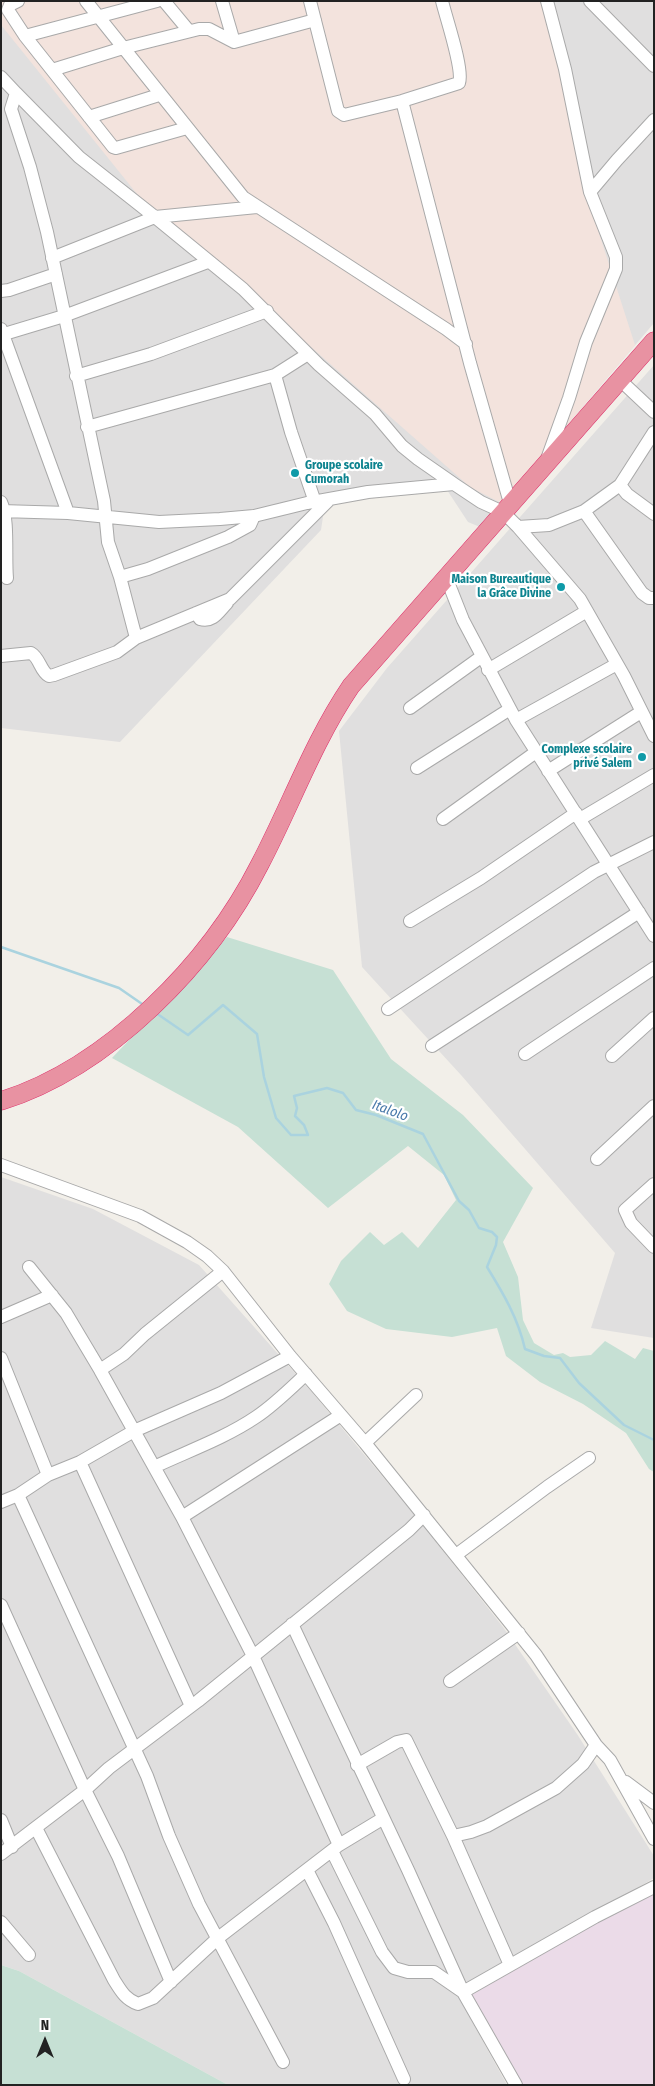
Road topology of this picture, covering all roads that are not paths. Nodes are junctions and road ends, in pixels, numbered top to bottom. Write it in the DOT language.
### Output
graph roads {
  1 [pos="18,1"];
  2 [pos="86,1"];
  3 [pos="157,1"];
  4 [pos="164,1"];
  5 [pos="222,1"];
  6 [pos="310,1"];
  7 [pos="442,1"];
  8 [pos="548,1"];
  9 [pos="590,1"];
  10 [pos="98,16"];
  11 [pos="315,20"];
  12 [pos="189,31"];
  13 [pos="26,36"];
  14 [pos="234,42"];
  15 [pos="123,48"];
  16 [pos="654,66"];
  17 [pos="52,70"];
  18 [pos="1,77"];
  19 [pos="16,93"];
  20 [pos="160,95"];
  21 [pos="402,101"];
  22 [pos="6,110"];
  23 [pos="89,117"];
  24 [pos="654,120"];
  25 [pos="187,128"];
  26 [pos="590,192"];
  27 [pos="257,207"];
  28 [pos="155,217"];
  29 [pos="52,258"];
  30 [pos="208,262"];
  31 [pos="56,274"];
  32 [pos="1,290"];
  33 [pos="267,311"];
  34 [pos="64,316"];
  35 [pos="2,332"];
  36 [pos="654,341"];
  37 [pos="466,344"];
  38 [pos="308,354"];
  39 [pos="275,374"];
  40 [pos="76,376"];
  41 [pos="620,380"];
  42 [pos="654,412"];
  43 [pos="87,427"];
  44 [pos="654,432"];
  45 [pos="545,464"];
  46 [pos="454,484"];
  47 [pos="620,485"];
  48 [pos="330,499"];
  49 [pos="315,502"];
  50 [pos="3,508"];
  51 [pos="507,508"];
  52 [pos="584,511"];
  53 [pos="68,513"];
  54 [pos="654,514"];
  55 [pos="105,516"];
  56 [pos="254,516"];
  57 [pos="518,527"];
  58 [pos="120,577"];
  59 [pos="446,577"];
  60 [pos="7,578"];
  61 [pos="652,600"];
  62 [pos="587,611"];
  63 [pos="136,638"];
  64 [pos="1,656"];
  65 [pos="481,657"];
  66 [pos="617,664"];
  67 [pos="488,670"];
  68 [pos="410,708"];
  69 [pos="642,712"];
  70 [pos="513,715"];
  71 [pos="654,736"];
  72 [pos="536,752"];
  73 [pos="417,768"];
  74 [pos="548,771"];
  75 [pos="654,775"];
  76 [pos="578,816"];
  77 [pos="443,819"];
  78 [pos="654,842"];
  79 [pos="609,864"];
  80 [pos="639,912"];
  81 [pos="410,921"];
  82 [pos="654,936"];
  83 [pos="654,968"];
  84 [pos="388,1008"];
  85 [pos="654,1018"];
  86 [pos="432,1046"];
  87 [pos="525,1054"];
  88 [pos="612,1056"];
  89 [pos="1,1101"];
  90 [pos="654,1106"];
  91 [pos="597,1159"];
  92 [pos="2,1166"];
  93 [pos="654,1184"];
  94 [pos="654,1247"];
  95 [pos="29,1267"];
  96 [pos="223,1271"];
  97 [pos="52,1295"];
  98 [pos="1,1317"];
  99 [pos="290,1356"];
  100 [pos="1,1358"];
  101 [pos="100,1370"];
  102 [pos="306,1374"];
  103 [pos="416,1395"];
  104 [pos="341,1415"];
  105 [pos="134,1431"];
  106 [pos="365,1443"];
  107 [pos="589,1458"];
  108 [pos="80,1462"];
  109 [pos="154,1467"];
  110 [pos="48,1475"];
  111 [pos="18,1495"];
  112 [pos="1,1502"];
  113 [pos="424,1515"];
  114 [pos="182,1518"];
  115 [pos="456,1555"];
  116 [pos="1,1605"];
  117 [pos="292,1624"];
  118 [pos="519,1633"];
  119 [pos="253,1656"];
  120 [pos="450,1681"];
  121 [pos="191,1706"];
  122 [pos="596,1745"];
  123 [pos="134,1748"];
  124 [pos="357,1766"];
  125 [pos="620,1778"];
  126 [pos="85,1790"];
  127 [pos="654,1803"];
  128 [pos="382,1819"];
  129 [pos="1,1820"];
  130 [pos="36,1828"];
  131 [pos="453,1836"];
  132 [pos="654,1839"];
  133 [pos="12,1847"];
  134 [pos="336,1848"];
  135 [pos="1,1854"];
  136 [pos="307,1870"];
  137 [pos="654,1887"];
  138 [pos="1,1922"];
  139 [pos="218,1938"];
  140 [pos="29,1955"];
  141 [pos="510,1965"];
  142 [pos="171,1982"];
  143 [pos="463,1992"];
  144 [pos="283,2062"];
  145 [pos="404,2079"];
  146 [pos="516,2085"];
  1 -- 13 [label="street"];
  2 -- 10 [label="street"];
  3 -- 10 [label="street"];
  4 -- 12 [label="street"];
  5 -- 14 [label="street"];
  6 -- 11 [label="street"];
  7 -- 21 [label="street"];
  8 -- 26 [label="street"];
  9 -- 16 [label="street"];
  10 -- 13 [label="street"];
  10 -- 15 [label="street"];
  11 -- 14 [label="street"];
  11 -- 21 [label="street"];
  12 -- 14 [label="street"];
  12 -- 15 [label="street"];
  13 -- 17 [label="street"];
  15 -- 17 [label="street"];
  15 -- 20 [label="street"];
  17 -- 23 [label="street"];
  18 -- 19 [label="street"];
  19 -- 22 [label="street"];
  19 -- 28 [label="street"];
  20 -- 23 [label="street"];
  20 -- 25 [label="street"];
  21 -- 37 [label="street"];
  22 -- 29 [label="street"];
  23 -- 25 [label="street"];
  24 -- 26 [label="street"];
  25 -- 27 [label="street"];
  26 -- 45 [label="street"];
  27 -- 28 [label="street"];
  27 -- 37 [label="street"];
  28 -- 29 [label="street"];
  28 -- 30 [label="street"];
  29 -- 31 [label="street"];
  30 -- 33 [label="street"];
  30 -- 34 [label="street"];
  31 -- 32 [label="street"];
  31 -- 34 [label="street"];
  33 -- 38 [label="street"];
  33 -- 40 [label="street"];
  34 -- 35 [label="street"];
  34 -- 40 [label="street"];
  35 -- 53 [label="street"];
  36 -- 41 [label="highway"];
  37 -- 51 [label="street"];
  38 -- 39 [label="street"];
  38 -- 46 [label="street"];
  39 -- 43 [label="street"];
  39 -- 49 [label="street"];
  40 -- 43 [label="street"];
  41 -- 42 [label="street"];
  41 -- 45 [label="highway"];
  43 -- 55 [label="street"];
  44 -- 47 [label="street"];
  45 -- 51 [label="highway"];
  46 -- 48 [label="street"];
  46 -- 51 [label="street"];
  47 -- 52 [label="street"];
  47 -- 54 [label="street"];
  48 -- 49 [label="street"];
  48 -- 63 [label="street"];
  49 -- 56 [label="street"];
  50 -- 53 [label="street"];
  50 -- 60 [label="street"];
  51 -- 57 [label="street"];
  51 -- 59 [label="highway"];
  52 -- 57 [label="street"];
  52 -- 61 [label="street"];
  53 -- 55 [label="street"];
  55 -- 56 [label="street"];
  55 -- 58 [label="street"];
  56 -- 58 [label="street"];
  57 -- 62 [label="street"];
  58 -- 63 [label="street"];
  59 -- 65 [label="street"];
  59 -- 89 [label="highway"];
  62 -- 66 [label="street"];
  62 -- 67 [label="street"];
  63 -- 64 [label="street"];
  65 -- 67 [label="street"];
  65 -- 68 [label="street"];
  66 -- 69 [label="street"];
  66 -- 70 [label="street"];
  67 -- 70 [label="street"];
  69 -- 71 [label="street"];
  69 -- 74 [label="street"];
  70 -- 72 [label="street"];
  70 -- 73 [label="street"];
  72 -- 74 [label="street"];
  72 -- 77 [label="street"];
  74 -- 76 [label="street"];
  75 -- 76 [label="street"];
  76 -- 79 [label="street"];
  76 -- 81 [label="street"];
  78 -- 79 [label="street"];
  79 -- 80 [label="street"];
  79 -- 84 [label="street"];
  80 -- 82 [label="street"];
  80 -- 86 [label="street"];
  83 -- 87 [label="street"];
  85 -- 88 [label="street"];
  90 -- 91 [label="street"];
  92 -- 96 [label="street"];
  93 -- 94 [label="street"];
  95 -- 97 [label="street"];
  96 -- 99 [label="street"];
  96 -- 101 [label="street"];
  97 -- 98 [label="street"];
  97 -- 101 [label="street"];
  99 -- 102 [label="street"];
  99 -- 105 [label="street"];
  100 -- 110 [label="street"];
  101 -- 105 [label="street"];
  102 -- 104 [label="street"];
  102 -- 109 [label="street"];
  103 -- 106 [label="street"];
  104 -- 106 [label="street"];
  104 -- 114 [label="street"];
  105 -- 108 [label="street"];
  105 -- 109 [label="street"];
  106 -- 113 [label="street"];
  107 -- 115 [label="street"];
  108 -- 110 [label="street"];
  108 -- 121 [label="street"];
  109 -- 114 [label="street"];
  110 -- 111 [label="street"];
  111 -- 112 [label="street"];
  111 -- 123 [label="street"];
  113 -- 115 [label="street"];
  113 -- 117 [label="street"];
  114 -- 119 [label="street"];
  115 -- 118 [label="street"];
  116 -- 126 [label="street"];
  117 -- 119 [label="street"];
  117 -- 124 [label="street"];
  118 -- 120 [label="street"];
  118 -- 122 [label="street"];
  119 -- 121 [label="street"];
  119 -- 134 [label="street"];
  121 -- 123 [label="street"];
  122 -- 125 [label="street"];
  122 -- 131 [label="street"];
  123 -- 126 [label="street"];
  123 -- 139 [label="street"];
  124 -- 128 [label="street"];
  124 -- 131 [label="street"];
  125 -- 127 [label="street"];
  125 -- 132 [label="street"];
  126 -- 130 [label="street"];
  126 -- 142 [label="street"];
  128 -- 134 [label="street"];
  128 -- 143 [label="street"];
  129 -- 133 [label="street"];
  130 -- 133 [label="street"];
  130 -- 142 [label="street"];
  131 -- 141 [label="street"];
  133 -- 135 [label="street"];
  134 -- 136 [label="street"];
  134 -- 143 [label="street"];
  136 -- 139 [label="street"];
  136 -- 145 [label="street"];
  137 -- 141 [label="street"];
  138 -- 140 [label="street"];
  139 -- 142 [label="street"];
  139 -- 144 [label="street"];
  141 -- 143 [label="street"];
  143 -- 146 [label="street"];
}
